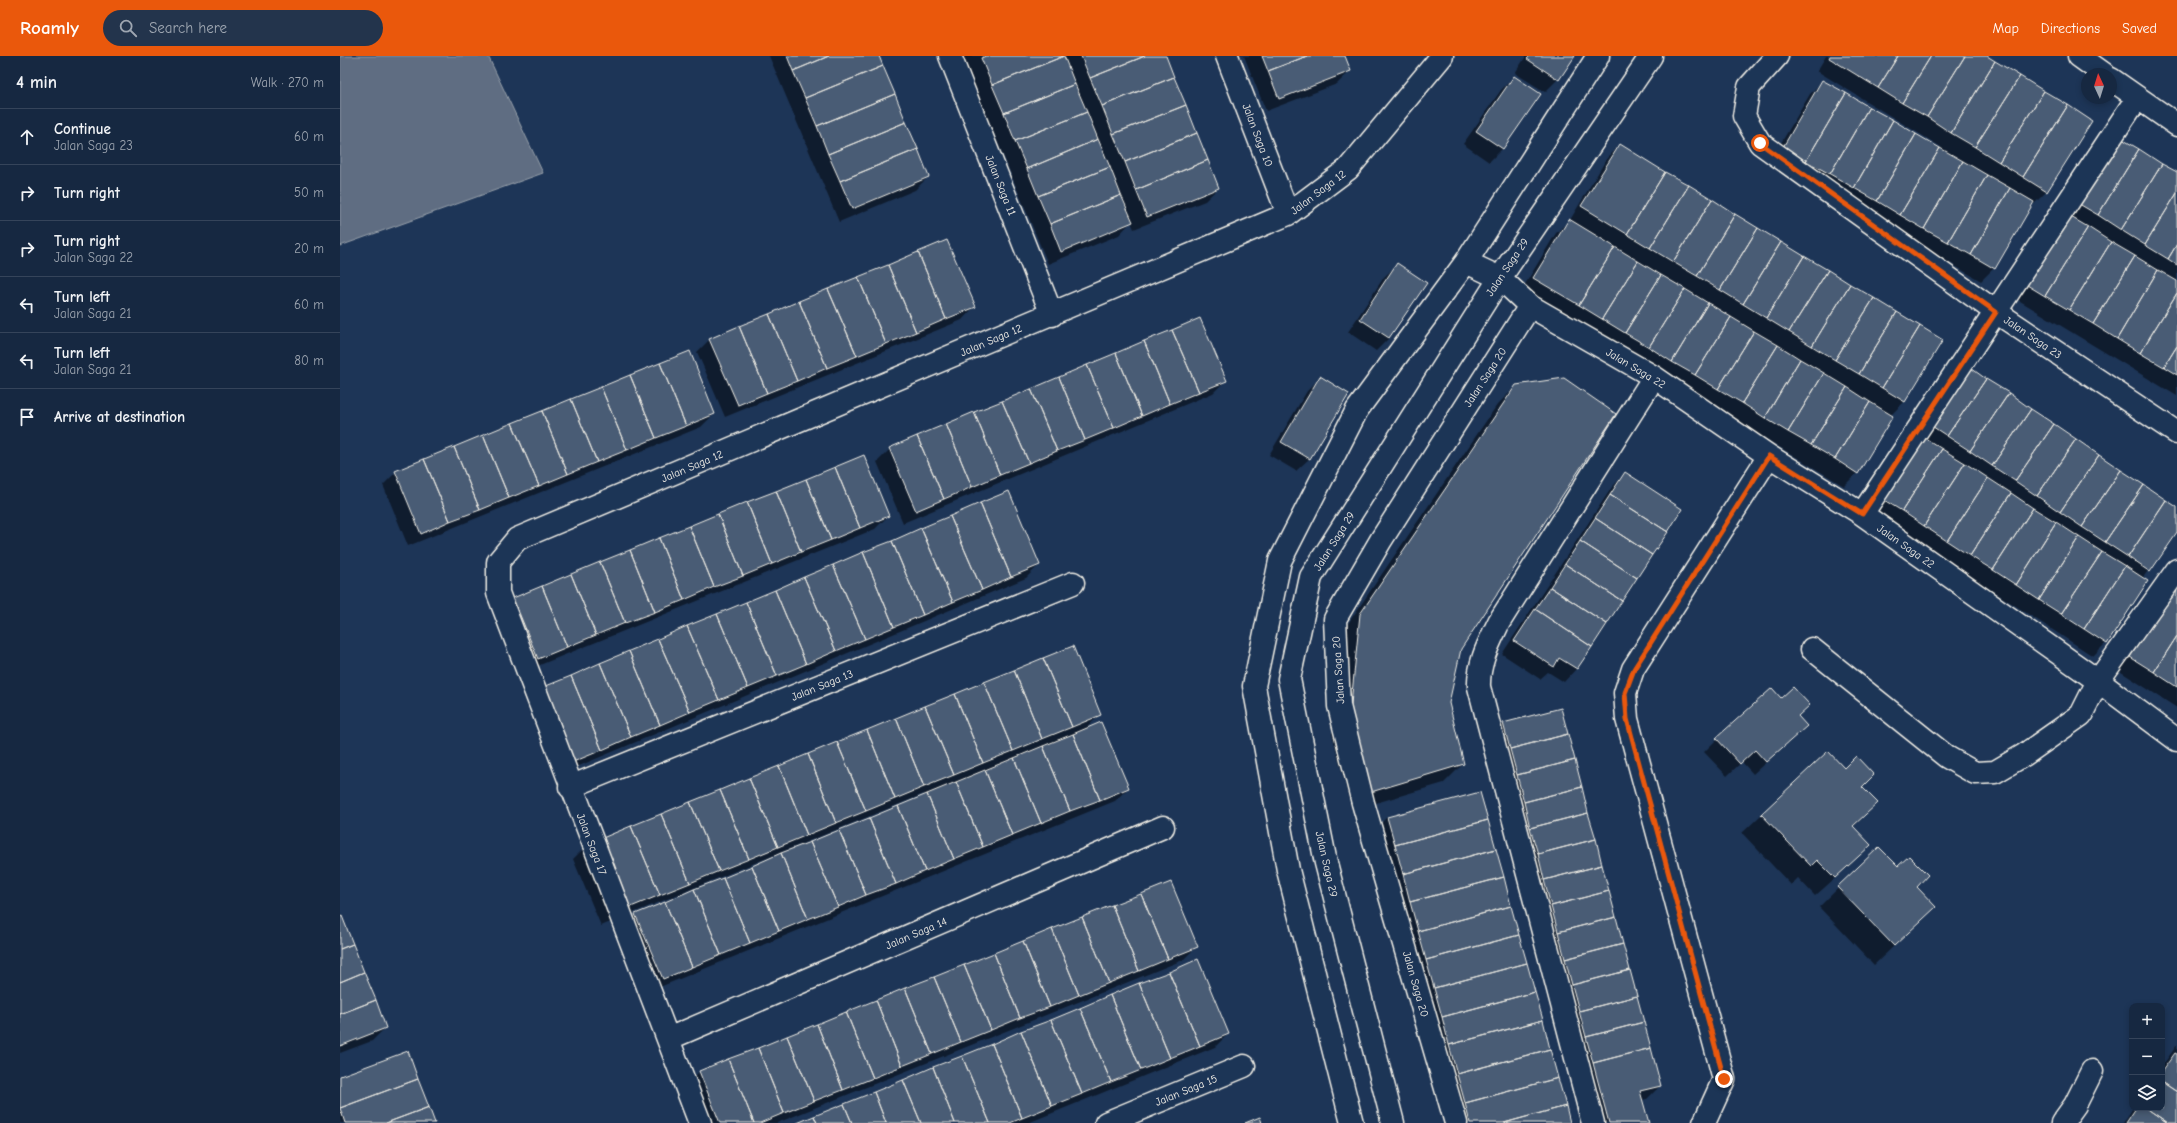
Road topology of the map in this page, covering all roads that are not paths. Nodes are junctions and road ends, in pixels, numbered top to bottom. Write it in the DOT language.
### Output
graph roads {
  1 [pos="950,56"];
  2 [pos="1227,56"];
  3 [pos="1442,56"];
  4 [pos="1598,56"];
  5 [pos="1651,56"];
  6 [pos="1777,56"];
  7 [pos="2079,56"];
  8 [pos="2096,68"];
  9 [pos="2117,84"];
  10 [pos="2137,98"];
  11 [pos="2177,125"];
  12 [pos="1288,214"];
  13 [pos="1466,262"];
  14 [pos="1500,278"];
  15 [pos="1530,306"];
  16 [pos="1996,312"];
  17 [pos="1052,315"];
  18 [pos="1654,377"];
  19 [pos="2177,433"];
  20 [pos="1769,456"];
  21 [pos="1862,514"];
  22 [pos="498,562"];
  23 [pos="2177,570"];
  24 [pos="1073,583"];
  25 [pos="1812,649"];
  26 [pos="2098,681"];
  27 [pos="2177,740"];
  28 [pos="570,787"];
  29 [pos="1163,827"];
  30 [pos="668,1039"];
  31 [pos="1244,1066"];
  32 [pos="2092,1071"];
  33 [pos="700,1123"];
  34 [pos="1106,1123"];
  35 [pos="1352,1123"];
  36 [pos="1393,1123"];
  37 [pos="1456,1123"];
  38 [pos="1593,1123"];
  39 [pos="1704,1123"];
  40 [pos="2062,1123"];
  1 -- 17 [label="street, Jalan Saga 11"];
  2 -- 12 [label="street, Jalan Saga 10"];
  3 -- 12 [label="street, Jalan Saga 12"];
  4 -- 13 [label="street"];
  5 -- 14 [label="street, Jalan Saga 29"];
  6 -- 16 [label="street, Jalan Saga 23"];
  7 -- 8 [label="street"];
  9 -- 10 [label="street"];
  10 -- 11 [label="street"];
  10 -- 16 [label="street"];
  12 -- 17 [label="street, Jalan Saga 12"];
  13 -- 14 [label="street, Jalan Saga 22"];
  13 -- 35 [label="street"];
  14 -- 15 [label="street, Jalan Saga 22"];
  14 -- 36 [label="street, Jalan Saga 29"];
  15 -- 18 [label="street, Jalan Saga 22"];
  15 -- 37 [label="street, Jalan Saga 20"];
  16 -- 19 [label="street, Jalan Saga 23"];
  16 -- 21 [label="street"];
  17 -- 22 [label="street, Jalan Saga 12"];
  18 -- 20 [label="street, Jalan Saga 22"];
  18 -- 38 [label="street"];
  20 -- 21 [label="street, Jalan Saga 22"];
  20 -- 39 [label="street"];
  21 -- 26 [label="street, Jalan Saga 22"];
  22 -- 28 [label="street, Jalan Saga 17"];
  23 -- 26 [label="street"];
  24 -- 28 [label="street, Jalan Saga 13"];
  25 -- 26 [label="street"];
  26 -- 27 [label="street, Jalan Saga 22"];
  28 -- 30 [label="street, Jalan Saga 17"];
  29 -- 30 [label="street, Jalan Saga 14"];
  30 -- 33 [label="street, Jalan Saga 17"];
  31 -- 34 [label="street, Jalan Saga 15"];
  32 -- 40 [label="street"];
}
